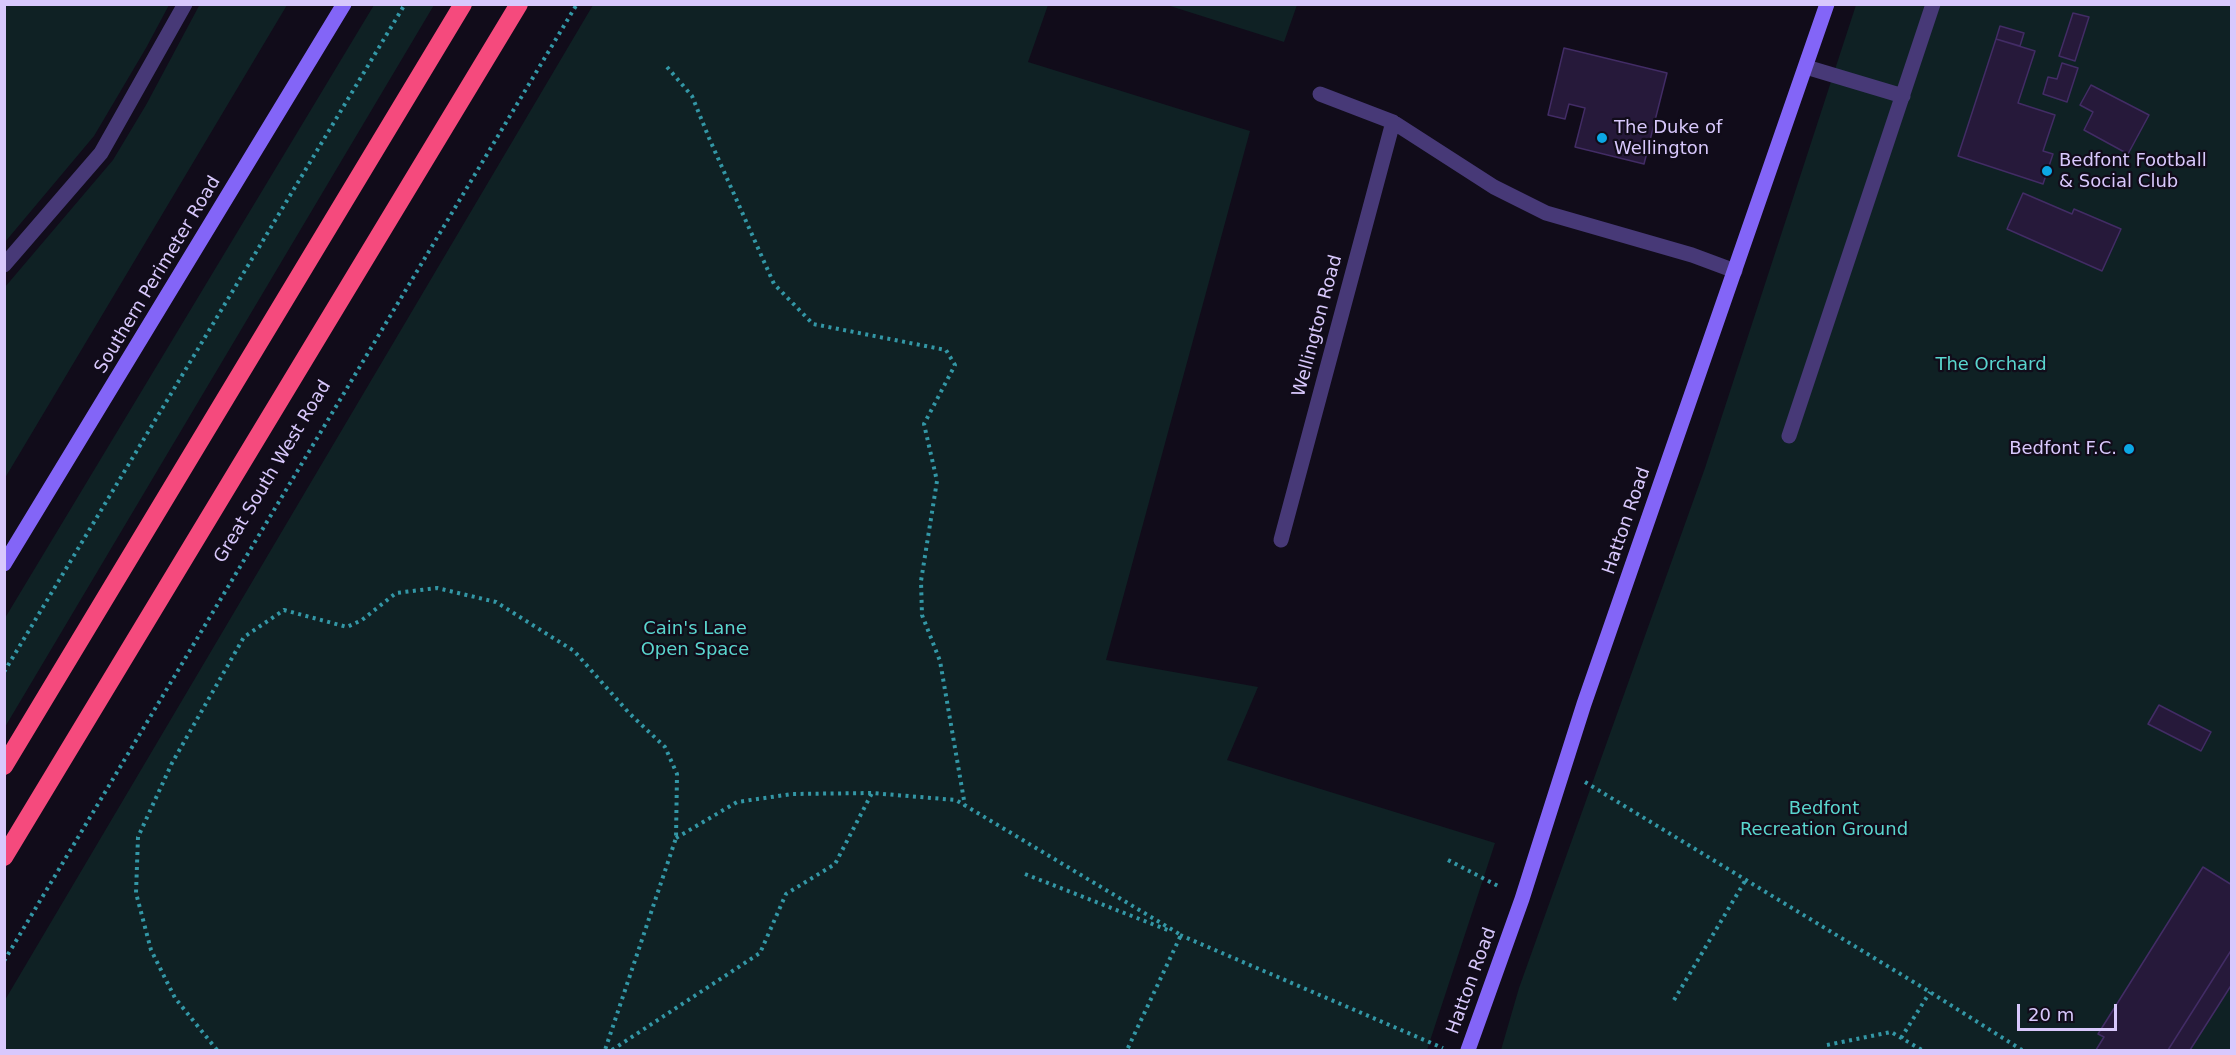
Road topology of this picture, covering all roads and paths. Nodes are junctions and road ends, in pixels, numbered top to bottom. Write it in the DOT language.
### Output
graph roads {
  1 [pos="185,4"];
  2 [pos="344,4"];
  3 [pos="405,4"];
  4 [pos="463,4"];
  5 [pos="519,4"];
  6 [pos="577,4"];
  7 [pos="1827,4"];
  8 [pos="1933,4"];
  9 [pos="667,67"];
  10 [pos="1806,67"];
  11 [pos="1320,94"];
  12 [pos="1903,96"];
  13 [pos="1393,122"];
  14 [pos="4,266"];
  15 [pos="1735,271"];
  16 [pos="1789,436"];
  17 [pos="1281,540"];
  18 [pos="4,564"];
  19 [pos="4,672"];
  20 [pos="4,766"];
  21 [pos="1563,770"];
  22 [pos="872,793"];
  23 [pos="965,806"];
  24 [pos="676,838"];
  25 [pos="4,857"];
  26 [pos="1448,860"];
  27 [pos="1025,874"];
  28 [pos="1745,881"];
  29 [pos="1522,899"];
  30 [pos="1181,935"];
  31 [pos="4,961"];
  32 [pos="1930,992"];
  33 [pos="1674,1000"];
  34 [pos="1901,1038"];
  35 [pos="1827,1045"];
  36 [pos="217,1050"];
  37 [pos="605,1050"];
  38 [pos="612,1050"];
  39 [pos="1127,1050"];
  40 [pos="1450,1050"];
  41 [pos="1468,1050"];
  42 [pos="1922,1050"];
  43 [pos="2022,1050"];
  1 -- 14 [label="street"];
  2 -- 18 [label="street, Southern Perimeter Road"];
  3 -- 19 [label="path"];
  4 -- 20 [label="highway"];
  5 -- 25 [label="highway, Great South West Road"];
  6 -- 31 [label="path, Great South West Road"];
  7 -- 10 [label="street, Hatton Road"];
  8 -- 12 [label="street"];
  9 -- 23 [label="path"];
  10 -- 12 [label="street"];
  10 -- 15 [label="street, Hatton Road"];
  11 -- 13 [label="street"];
  12 -- 16 [label="street"];
  13 -- 15 [label="street"];
  13 -- 17 [label="street, Wellington Road"];
  15 -- 21 [label="street, Hatton Road"];
  21 -- 28 [label="path"];
  21 -- 29 [label="street, Hatton Road"];
  22 -- 23 [label="path"];
  22 -- 24 [label="path"];
  22 -- 38 [label="path"];
  23 -- 30 [label="path"];
  24 -- 36 [label="path"];
  24 -- 37 [label="path"];
  26 -- 29 [label="path"];
  27 -- 30 [label="path"];
  28 -- 32 [label="path"];
  28 -- 33 [label="path"];
  29 -- 41 [label="street, Hatton Road"];
  30 -- 39 [label="path"];
  30 -- 40 [label="path"];
  32 -- 34 [label="path"];
  32 -- 43 [label="path"];
  34 -- 35 [label="path"];
  34 -- 42 [label="path"];
}
